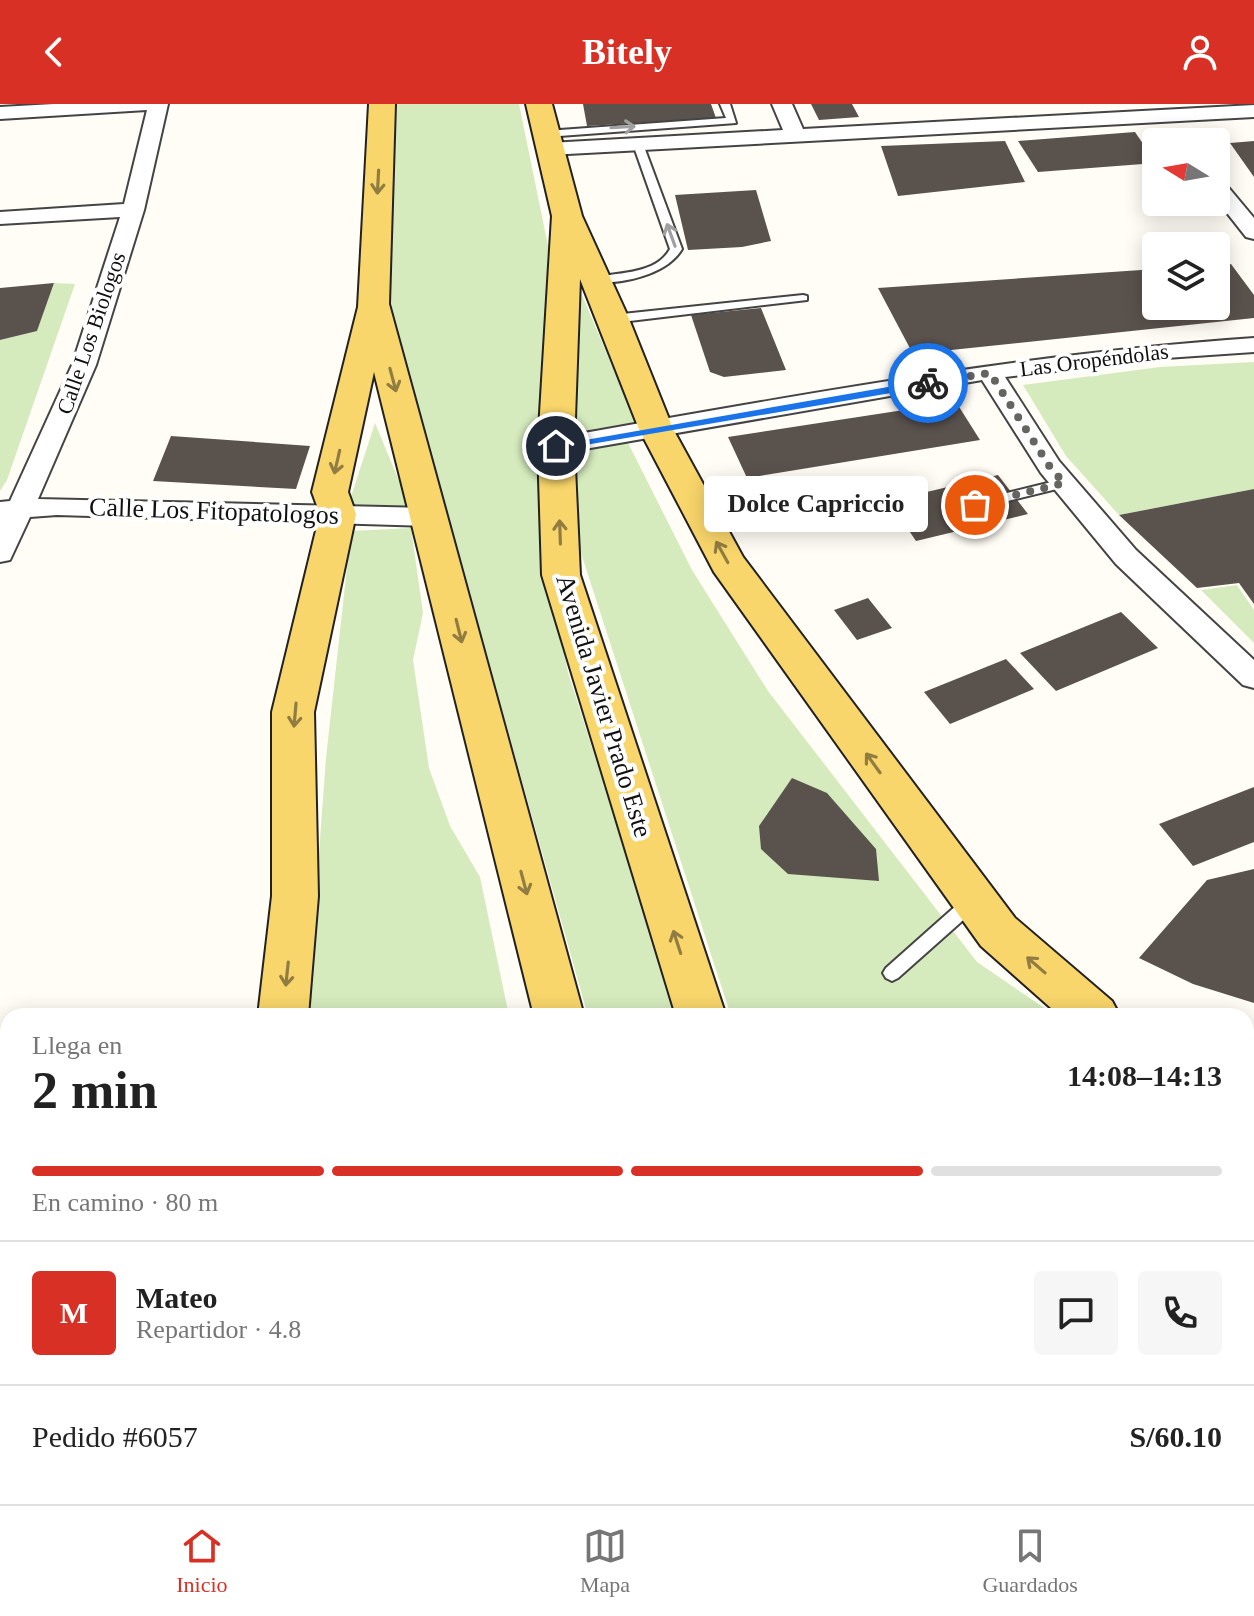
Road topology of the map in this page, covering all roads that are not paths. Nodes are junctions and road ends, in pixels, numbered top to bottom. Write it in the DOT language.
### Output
graph roads {
  1 [pos="157,104"];
  2 [pos="382,104"];
  3 [pos="539,104"];
  4 [pos="725,104"];
  5 [pos="782,104"];
  6 [pos="1254,111"];
  7 [pos="0,113"];
  8 [pos="1161,116"];
  9 [pos="1171,128"];
  10 [pos="795,135"];
  11 [pos="547,142"];
  12 [pos="638,144"];
  13 [pos="1230,202"];
  14 [pos="133,210"];
  15 [pos="567,216"];
  16 [pos="0,218"];
  17 [pos="1254,232"];
  18 [pos="596,280"];
  19 [pos="803,298"];
  20 [pos="373,304"];
  21 [pos="613,319"];
  22 [pos="1254,345"];
  23 [pos="990,373"];
  24 [pos="656,429"];
  25 [pos="556,446"];
  26 [pos="1064,483"];
  27 [pos="975,505"];
  28 [pos="10,509"];
  29 [pos="338,514"];
  30 [pos="429,517"];
  31 [pos="0,553"];
  32 [pos="1254,677"];
  33 [pos="974,900"];
  34 [pos="892,973"];
  35 [pos="284,1008"];
  36 [pos="557,1008"];
  37 [pos="698,1008"];
  38 [pos="1086,1008"];
  1 -- 7 [label="street"];
  1 -- 14 [label="street, Calle Los Biologos"];
  2 -- 20 [label="main road, one-way"];
  3 -- 11 [label="main road, Avenida Javier Prado Este"];
  11 -- 4 [label="lane, one-way"];
  5 -- 10 [label="street"];
  6 -- 8 [label="street"];
  8 -- 9 [label="street"];
  8 -- 10 [label="street"];
  10 -- 12 [label="street"];
  11 -- 12 [label="street"];
  11 -- 15 [label="main road, Avenida Javier Prado Este"];
  18 -- 12 [label="lane, one-way"];
  13 -- 17 [label="street"];
  14 -- 16 [label="street"];
  14 -- 28 [label="street, Calle Los Biologos"];
  15 -- 18 [label="main road"];
  15 -- 25 [label="main road, Avenida Javier Prado Este"];
  18 -- 21 [label="main road"];
  19 -- 21 [label="lane"];
  20 -- 29 [label="main road, one-way"];
  20 -- 30 [label="main road, one-way"];
  21 -- 24 [label="main road"];
  22 -- 23 [label="street, Las Oropéndolas"];
  23 -- 24 [label="street, Las Oropéndolas"];
  23 -- 26 [label="street"];
  24 -- 25 [label="street, Las Oropéndolas"];
  33 -- 24 [label="main road, one-way"];
  37 -- 25 [label="main road, Avenida Javier Prado Este, one-way"];
  26 -- 27 [label="lane"];
  26 -- 32 [label="street"];
  28 -- 29 [label="street, Calle Los Fitopatologos"];
  28 -- 31 [label="street, Calle Los Biologos"];
  29 -- 30 [label="street, Calle Los Fitopatologos"];
  29 -- 35 [label="main road, one-way"];
  30 -- 36 [label="main road, one-way"];
  33 -- 34 [label="lane"];
  38 -- 33 [label="main road, one-way"];
}
